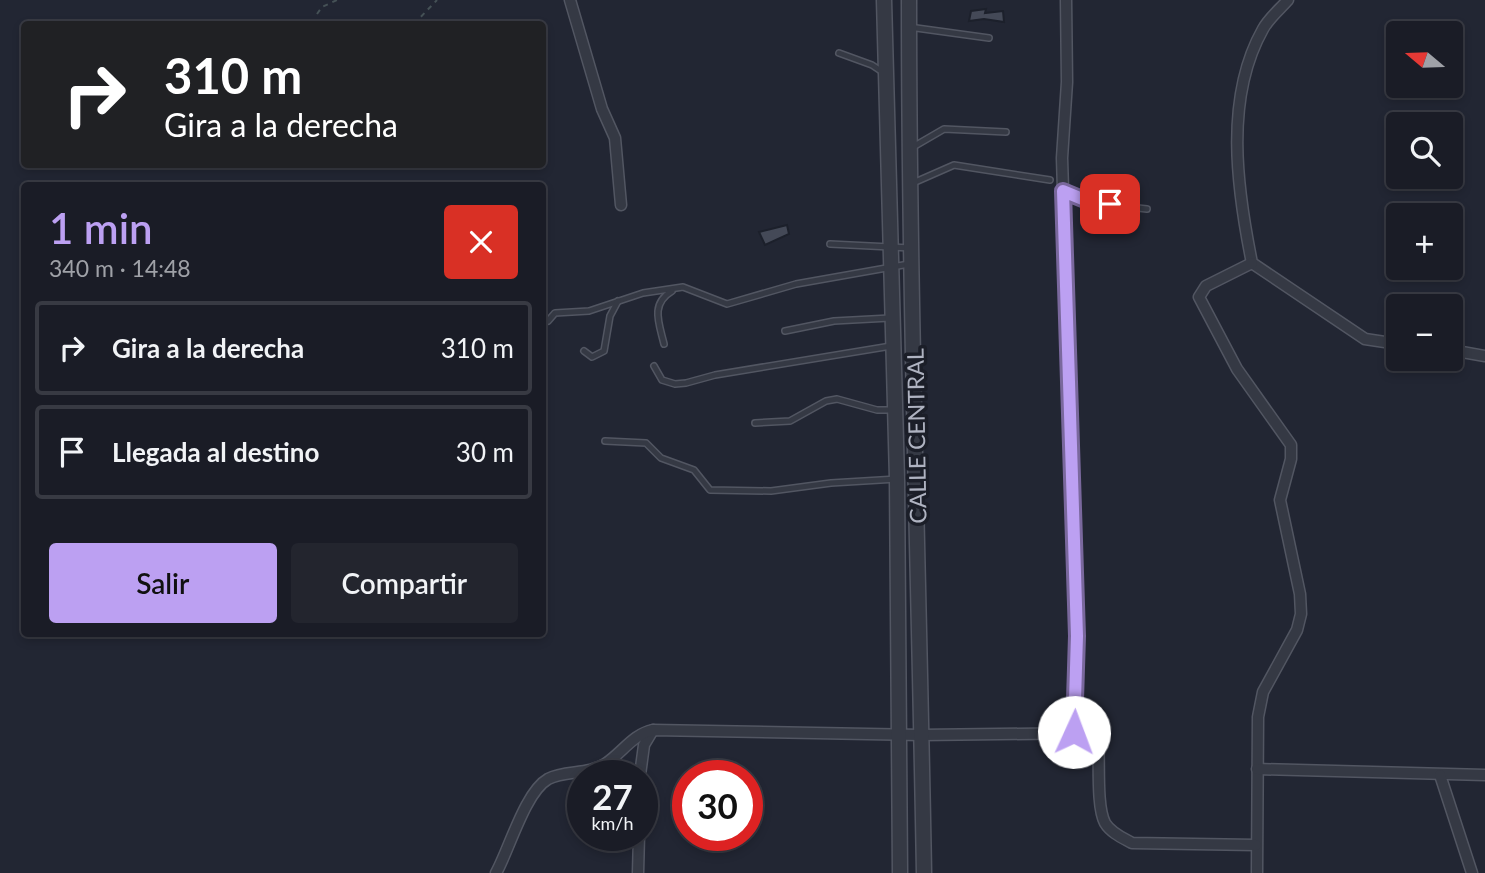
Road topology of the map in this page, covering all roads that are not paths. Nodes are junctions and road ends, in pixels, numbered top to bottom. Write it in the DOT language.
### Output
graph roads {
  1 [pos="570,0"];
  2 [pos="884,0"];
  3 [pos="909,0"];
  4 [pos="1066,0"];
  5 [pos="1288,0"];
  6 [pos="909,27"];
  7 [pos="989,38"];
  8 [pos="839,53"];
  9 [pos="886,75"];
  10 [pos="1006,132"];
  11 [pos="909,149"];
  12 [pos="1050,180"];
  13 [pos="910,183"];
  14 [pos="1063,191"];
  15 [pos="621,205"];
  16 [pos="1147,209"];
  17 [pos="830,244"];
  18 [pos="890,247"];
  19 [pos="912,256"];
  20 [pos="1252,263"];
  21 [pos="891,265"];
  22 [pos="678,288"];
  23 [pos="619,300"];
  24 [pos="892,317"];
  25 [pos="548,321"];
  26 [pos="785,331"];
  27 [pos="1386,342"];
  28 [pos="664,344"];
  29 [pos="893,346"];
  30 [pos="584,351"];
  31 [pos="1463,353"];
  32 [pos="1485,356"];
  33 [pos="654,366"];
  34 [pos="895,410"];
  35 [pos="755,423"];
  36 [pos="605,441"];
  37 [pos="897,479"];
  38 [pos="653,730"];
  39 [pos="1074,732"];
  40 [pos="898,734"];
  41 [pos="921,735"];
  42 [pos="642,760"];
  43 [pos="1257,769"];
  44 [pos="1440,775"];
  45 [pos="1485,775"];
  46 [pos="1256,845"];
  47 [pos="639,851"];
  48 [pos="496,873"];
  49 [pos="638,873"];
  50 [pos="900,873"];
  51 [pos="924,873"];
  52 [pos="1256,873"];
  53 [pos="1472,873"];
  1 -- 15 [label="street"];
  2 -- 9 [label="street, CALLE CENTRAL"];
  3 -- 6 [label="street, CALLE CENTRAL"];
  4 -- 14 [label="street"];
  5 -- 20 [label="street"];
  6 -- 7 [label="lane"];
  6 -- 11 [label="street, CALLE CENTRAL"];
  8 -- 9 [label="lane"];
  9 -- 18 [label="street, CALLE CENTRAL"];
  10 -- 11 [label="lane"];
  11 -- 13 [label="street, CALLE CENTRAL"];
  12 -- 13 [label="lane"];
  13 -- 19 [label="street, CALLE CENTRAL"];
  14 -- 16 [label="lane"];
  14 -- 39 [label="street"];
  17 -- 18 [label="lane"];
  18 -- 19 [label="lane"];
  18 -- 21 [label="street, CALLE CENTRAL"];
  19 -- 21 [label="lane"];
  19 -- 41 [label="street, CALLE CENTRAL"];
  20 -- 27 [label="street"];
  20 -- 43 [label="street"];
  21 -- 22 [label="lane"];
  21 -- 24 [label="street, CALLE CENTRAL"];
  22 -- 23 [label="lane"];
  22 -- 28 [label="lane"];
  23 -- 25 [label="lane"];
  23 -- 30 [label="lane"];
  24 -- 26 [label="lane"];
  24 -- 29 [label="street, CALLE CENTRAL"];
  29 -- 33 [label="lane"];
  29 -- 34 [label="street, CALLE CENTRAL"];
  31 -- 32 [label="street"];
  34 -- 35 [label="lane"];
  34 -- 37 [label="street, CALLE CENTRAL"];
  36 -- 37 [label="lane"];
  37 -- 40 [label="street, CALLE CENTRAL"];
  38 -- 40 [label="street"];
  38 -- 42 [label="street"];
  38 -- 48 [label="street"];
  39 -- 41 [label="street"];
  39 -- 46 [label="street"];
  40 -- 41 [label="street"];
  40 -- 50 [label="street, CALLE CENTRAL"];
  41 -- 51 [label="street, CALLE CENTRAL"];
  43 -- 44 [label="street"];
  43 -- 46 [label="street"];
  44 -- 45 [label="street"];
  44 -- 53 [label="street"];
  46 -- 52 [label="street"];
  47 -- 49 [label="street"];
}
